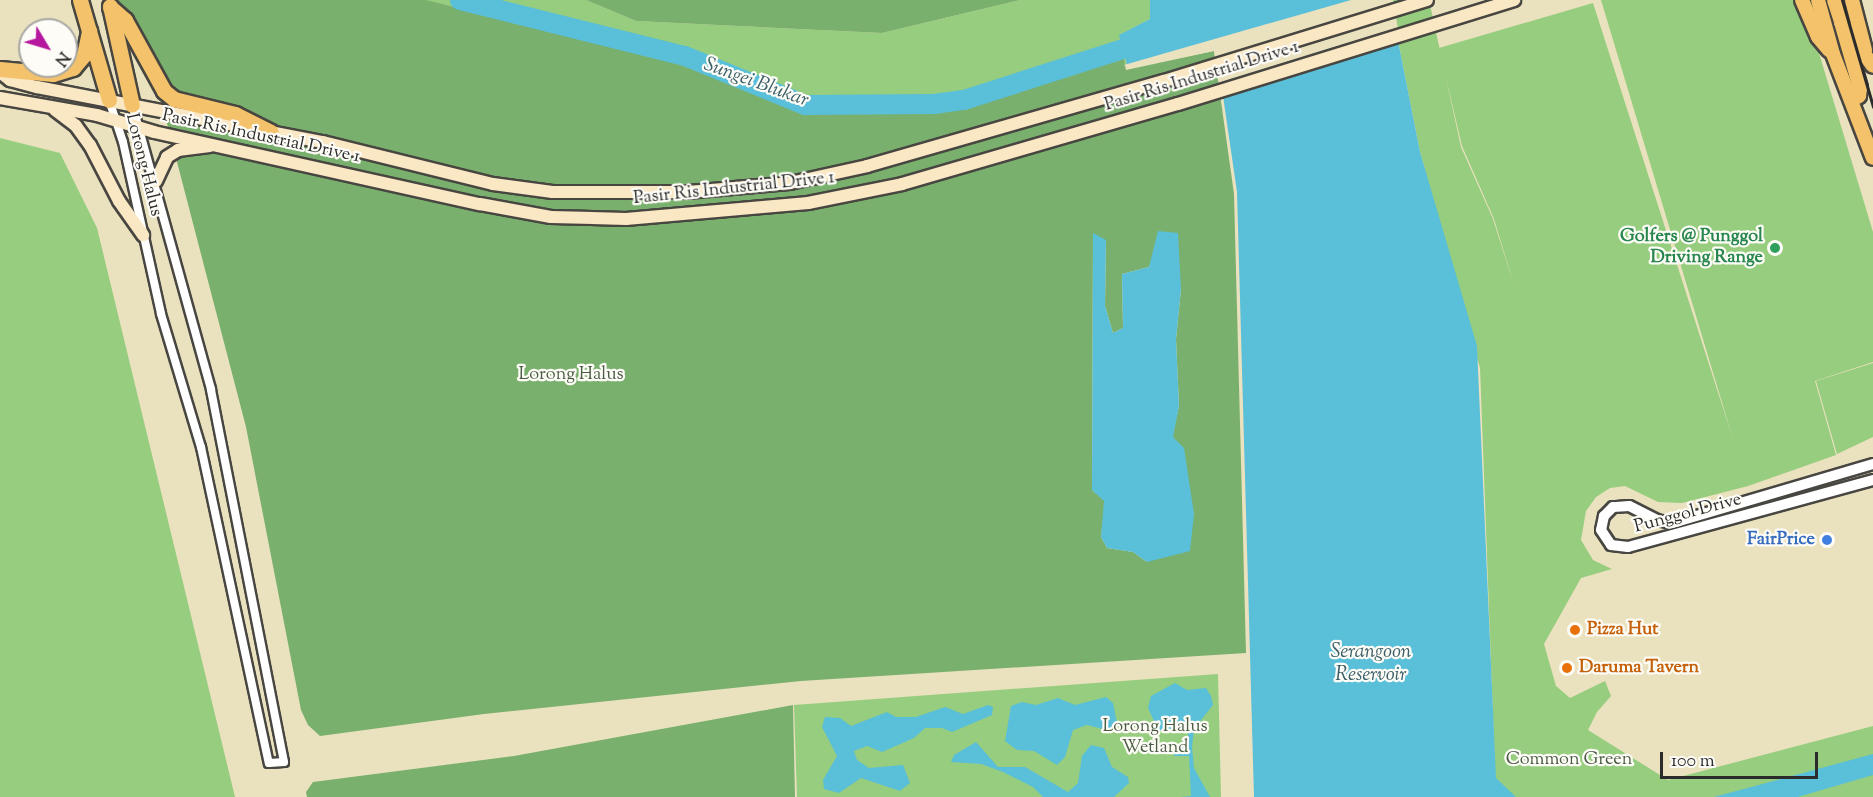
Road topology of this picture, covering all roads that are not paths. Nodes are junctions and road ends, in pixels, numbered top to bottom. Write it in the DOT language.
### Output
graph roads {
  1 [pos="80,0"];
  2 [pos="1427,0"];
  3 [pos="1514,0"];
  4 [pos="1802,0"];
  5 [pos="1818,0"];
  6 [pos="1834,0"];
  7 [pos="1852,0"];
  8 [pos="109,4"];
  9 [pos="1841,22"];
  10 [pos="89,31"];
  11 [pos="1833,54"];
  12 [pos="1870,62"];
  13 [pos="0,70"];
  14 [pos="0,98"];
  15 [pos="109,100"];
  16 [pos="1852,100"];
  17 [pos="132,105"];
  18 [pos="51,107"];
  19 [pos="116,121"];
  20 [pos="139,128"];
  21 [pos="271,132"];
  22 [pos="220,144"];
  23 [pos="1873,158"];
  24 [pos="156,181"];
  25 [pos="143,235"];
  26 [pos="1873,464"];
  27 [pos="1873,480"];
  1 -- 10 [label="highway"];
  2 -- 21 [label="main road, Pasir Ris Industrial Drive 1"];
  3 -- 22 [label="main road, Pasir Ris Industrial Drive 1"];
  4 -- 11 [label="main road"];
  5 -- 11 [label="main road"];
  6 -- 9 [label="main road"];
  7 -- 12 [label="main road"];
  8 -- 17 [label="highway"];
  8 -- 21 [label="highway"];
  9 -- 12 [label="main road"];
  9 -- 16 [label="main road"];
  10 -- 13 [label="highway"];
  10 -- 15 [label="highway"];
  11 -- 16 [label="main road"];
  13 -- 15 [label="main road, Pasir Ris Industrial Drive 1"];
  14 -- 18 [label="main road, Pasir Ris Industrial Drive 1"];
  15 -- 17 [label="main road, Pasir Ris Industrial Drive 1"];
  15 -- 19 [label="street, Lorong Halus"];
  16 -- 23 [label="main road"];
  17 -- 20 [label="street, Lorong Halus"];
  17 -- 21 [label="main road, Pasir Ris Industrial Drive 1"];
  18 -- 19 [label="main road, Pasir Ris Industrial Drive 1"];
  18 -- 25 [label="main road"];
  19 -- 20 [label="main road, Pasir Ris Industrial Drive 1"];
  19 -- 25 [label="street, Lorong Halus"];
  20 -- 22 [label="main road, Pasir Ris Industrial Drive 1"];
  20 -- 24 [label="street, Lorong Halus"];
  22 -- 24 [label="main road"];
  24 -- 25 [label="street, Lorong Halus"];
  26 -- 27 [label="street, Punggol Drive"];
}
